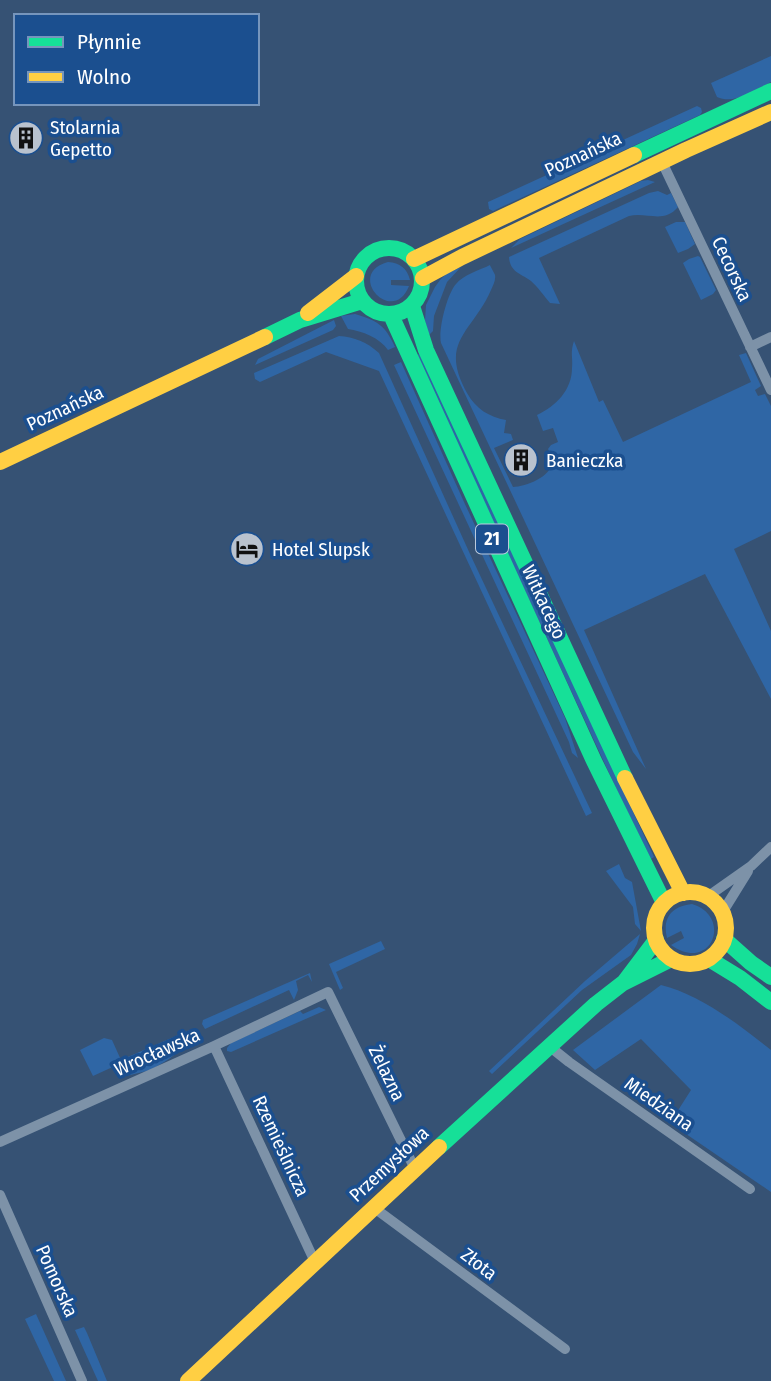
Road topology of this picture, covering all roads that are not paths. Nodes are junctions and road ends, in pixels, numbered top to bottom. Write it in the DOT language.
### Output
graph roads {
  1 [pos="771,91"];
  2 [pos="771,112"];
  3 [pos="662,162"];
  4 [pos="414,258"];
  5 [pos="356,276"];
  6 [pos="422,278"];
  7 [pos="362,301"];
  8 [pos="412,306"];
  9 [pos="391,315"];
  10 [pos="300,320"];
  11 [pos="771,337"];
  12 [pos="750,347"];
  13 [pos="771,390"];
  14 [pos="0,462"];
  15 [pos="771,847"];
  16 [pos="751,866"];
  17 [pos="683,893"];
  18 [pos="707,897"];
  19 [pos="664,903"];
  20 [pos="722,913"];
  21 [pos="724,939"];
  22 [pos="656,940"];
  23 [pos="671,959"];
  24 [pos="709,959"];
  25 [pos="771,977"];
  26 [pos="623,983"];
  27 [pos="328,992"];
  28 [pos="771,1002"];
  29 [pos="214,1046"];
  30 [pos="549,1046"];
  31 [pos="0,1142"];
  32 [pos="415,1169"];
  33 [pos="750,1189"];
  34 [pos="0,1195"];
  35 [pos="373,1207"];
  36 [pos="315,1262"];
  37 [pos="565,1349"];
  38 [pos="82,1381"];
  39 [pos="188,1381"];
  1 -- 4 [label="main road, Poznańska"];
  2 -- 3 [label="main road"];
  3 -- 6 [label="main road"];
  3 -- 12 [label="street, Cecorska"];
  4 -- 5 [label="main road"];
  4 -- 6 [label="main road"];
  5 -- 7 [label="main road"];
  5 -- 10 [label="main road, Poznańska"];
  6 -- 8 [label="main road"];
  7 -- 9 [label="main road"];
  7 -- 10 [label="main road, Poznańska"];
  8 -- 9 [label="main road"];
  8 -- 17 [label="main road, Witkacego / 21"];
  9 -- 19 [label="main road, Witkacego / 21"];
  10 -- 14 [label="main road, Poznańska"];
  11 -- 12 [label="street"];
  12 -- 13 [label="street, Cecorska"];
  15 -- 16 [label="street"];
  16 -- 18 [label="street"];
  16 -- 20 [label="street"];
  17 -- 18 [label="main road"];
  17 -- 19 [label="main road"];
  18 -- 20 [label="main road"];
  19 -- 22 [label="main road"];
  20 -- 21 [label="main road"];
  21 -- 24 [label="main road"];
  21 -- 25 [label="main road"];
  22 -- 23 [label="main road"];
  22 -- 26 [label="main road, Przemysłowa"];
  23 -- 24 [label="main road"];
  23 -- 26 [label="main road, Przemysłowa"];
  24 -- 28 [label="main road"];
  26 -- 30 [label="main road, Przemysłowa"];
  27 -- 29 [label="street, Wrocławska"];
  27 -- 32 [label="street, Żelazna"];
  29 -- 31 [label="street, Wrocławska"];
  29 -- 36 [label="street, Rzemieślnicza"];
  30 -- 32 [label="main road, Przemysłowa"];
  30 -- 33 [label="street, Miedziana"];
  32 -- 35 [label="main road, Przemysłowa"];
  34 -- 38 [label="street, Pomorska"];
  35 -- 36 [label="main road, Przemysłowa"];
  35 -- 37 [label="street, Złota"];
  36 -- 39 [label="main road, Przemysłowa"];
}
